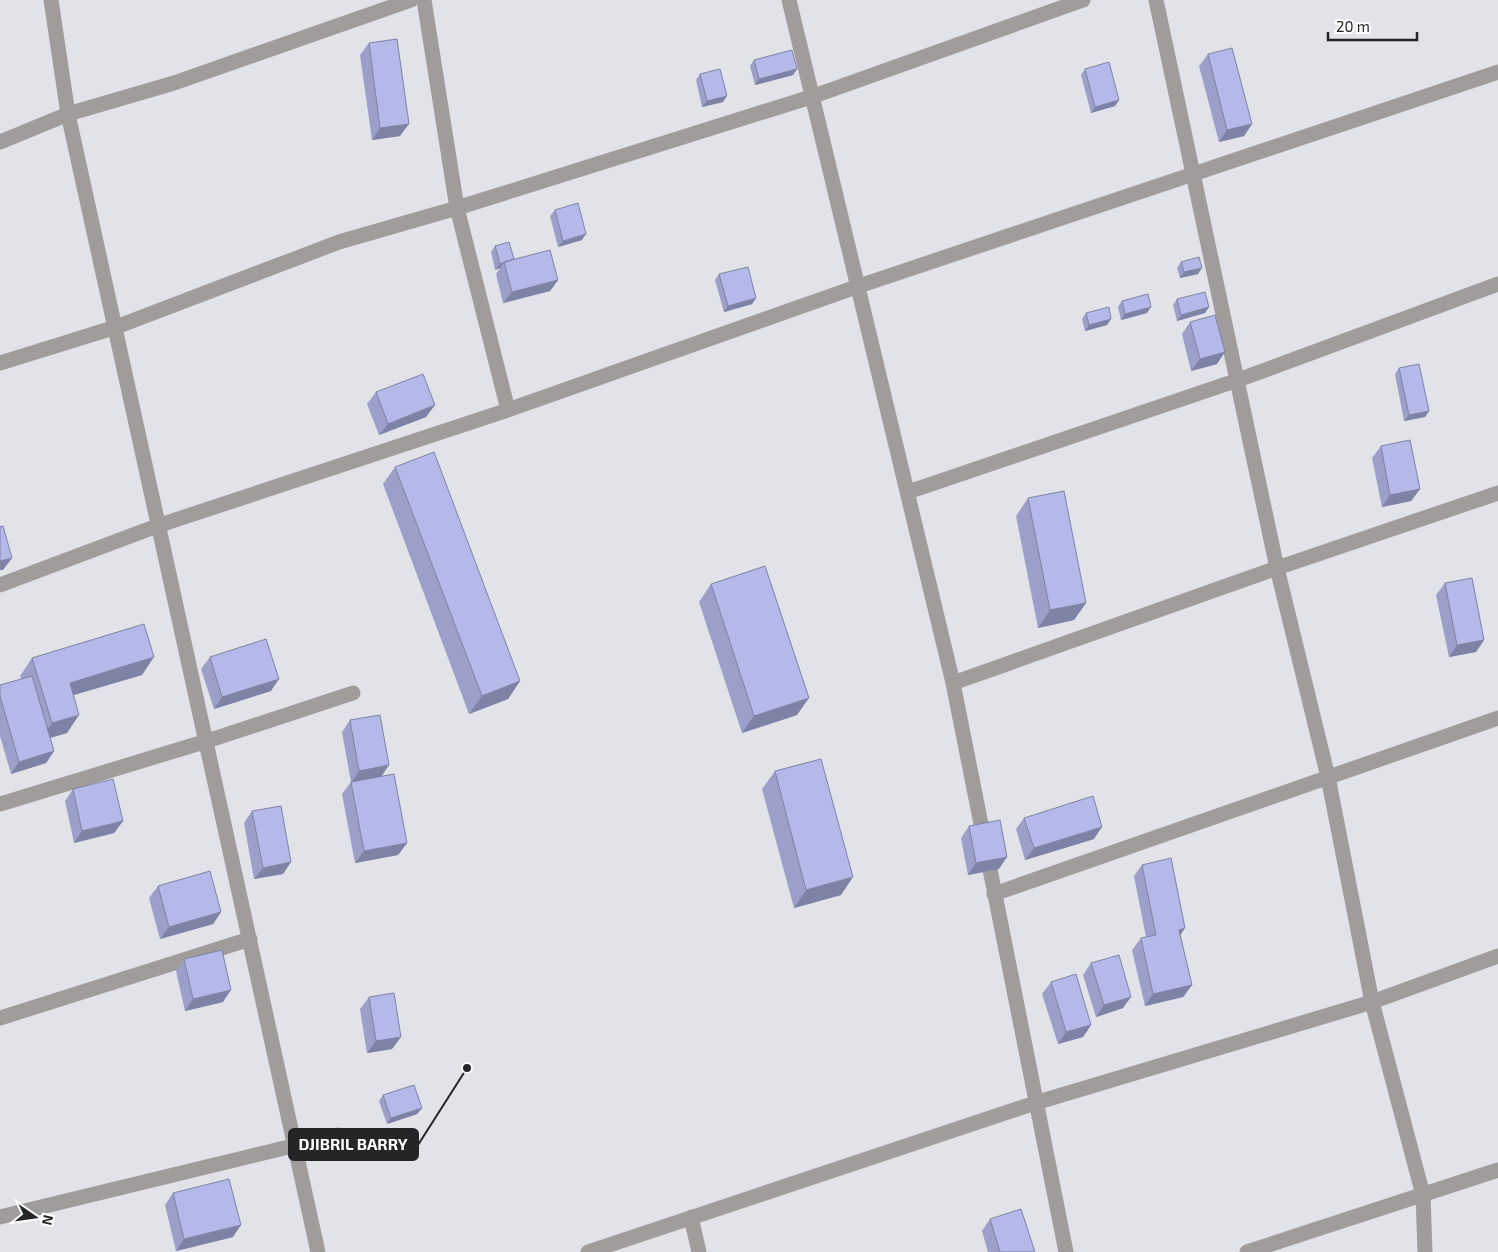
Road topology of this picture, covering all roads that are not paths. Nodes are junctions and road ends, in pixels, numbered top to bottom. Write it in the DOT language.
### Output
graph roads {
  1 [pos="51,0"];
  2 [pos="411,0"];
  3 [pos="424,0"];
  4 [pos="789,0"];
  5 [pos="1083,0"];
  6 [pos="1156,0"];
  7 [pos="1498,72"];
  8 [pos="814,96"];
  9 [pos="68,114"];
  10 [pos="0,142"];
  11 [pos="1193,174"];
  12 [pos="457,208"];
  13 [pos="1498,284"];
  14 [pos="856,287"];
  15 [pos="116,327"];
  16 [pos="0,363"];
  17 [pos="1238,380"];
  18 [pos="508,410"];
  19 [pos="908,492"];
  20 [pos="1498,493"];
  21 [pos="157,526"];
  22 [pos="1277,568"];
  23 [pos="0,585"];
  24 [pos="953,683"];
  25 [pos="353,693"];
  26 [pos="1498,718"];
  27 [pos="207,741"];
  28 [pos="1328,777"];
  29 [pos="0,804"];
  30 [pos="994,894"];
  31 [pos="250,939"];
  32 [pos="1498,956"];
  33 [pos="1372,1002"];
  34 [pos="0,1018"];
  35 [pos="1035,1103"];
  36 [pos="338,1134"];
  37 [pos="294,1146"];
  38 [pos="1498,1170"];
  39 [pos="1423,1195"];
  40 [pos="0,1217"];
  41 [pos="691,1218"];
  42 [pos="318,1252"];
  43 [pos="588,1252"];
  44 [pos="699,1252"];
  45 [pos="1066,1252"];
  46 [pos="1247,1252"];
  47 [pos="1425,1252"];
  1 -- 9 [label="street"];
  2 -- 9 [label="street"];
  3 -- 12 [label="street"];
  4 -- 8 [label="street"];
  5 -- 8 [label="street"];
  6 -- 11 [label="street"];
  7 -- 11 [label="street"];
  8 -- 12 [label="street"];
  8 -- 14 [label="street"];
  9 -- 10 [label="street"];
  9 -- 15 [label="street"];
  11 -- 14 [label="street"];
  11 -- 17 [label="street"];
  12 -- 15 [label="street"];
  12 -- 18 [label="street"];
  13 -- 17 [label="street"];
  14 -- 18 [label="street"];
  14 -- 19 [label="street"];
  15 -- 16 [label="street"];
  15 -- 21 [label="street"];
  17 -- 19 [label="street"];
  17 -- 22 [label="street"];
  18 -- 21 [label="street"];
  19 -- 24 [label="street"];
  20 -- 22 [label="street"];
  21 -- 23 [label="street"];
  21 -- 27 [label="street"];
  22 -- 24 [label="street"];
  22 -- 28 [label="street"];
  24 -- 30 [label="street"];
  25 -- 27 [label="street"];
  26 -- 28 [label="street"];
  27 -- 29 [label="street"];
  27 -- 31 [label="street"];
  28 -- 30 [label="street"];
  28 -- 33 [label="street"];
  30 -- 35 [label="street"];
  31 -- 34 [label="street"];
  31 -- 37 [label="street"];
  32 -- 33 [label="street"];
  33 -- 35 [label="street"];
  33 -- 39 [label="street"];
  35 -- 41 [label="street"];
  35 -- 45 [label="street"];
  36 -- 37 [label="street"];
  37 -- 40 [label="street"];
  37 -- 42 [label="street"];
  38 -- 39 [label="street"];
  39 -- 46 [label="street"];
  39 -- 47 [label="street"];
  41 -- 43 [label="street"];
  41 -- 44 [label="street"];
}
